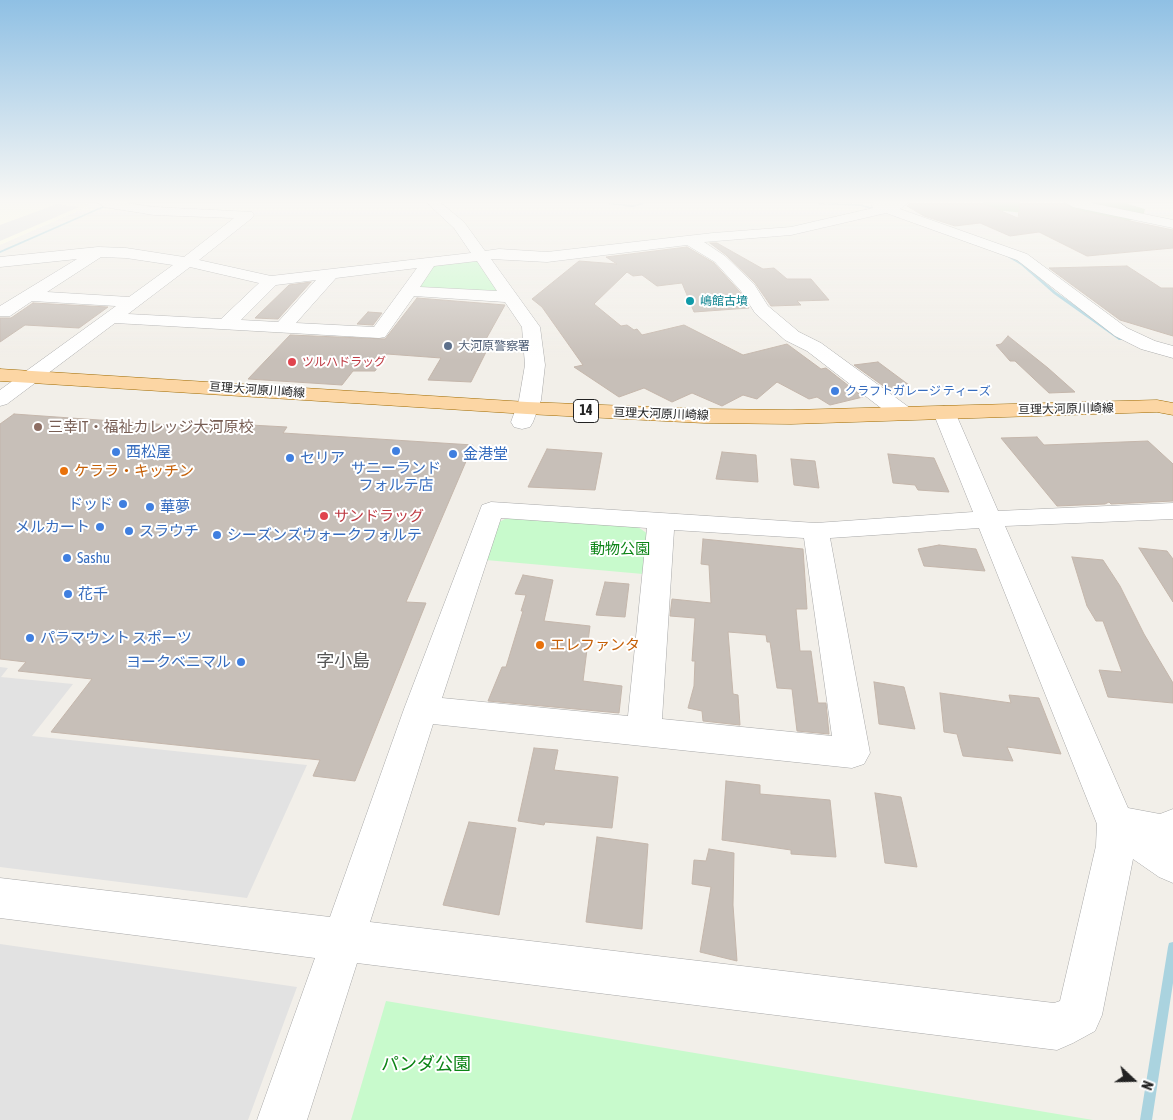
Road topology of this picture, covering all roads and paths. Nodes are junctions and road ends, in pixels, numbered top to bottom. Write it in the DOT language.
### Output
graph roads {
  1 [pos="66,255"];
  2 [pos="93,255"];
  3 [pos="141,255"];
  4 [pos="196,255"];
  5 [pos="489,255"];
  6 [pos="520,255"];
  7 [pos="562,255"];
  8 [pos="714,255"];
  9 [pos="1018,255"];
  10 [pos="482,256"];
  11 [pos="0,262"];
  12 [pos="187,262"];
  13 [pos="429,263"];
  14 [pos="332,273"];
  15 [pos="271,281"];
  16 [pos="409,291"];
  17 [pos="28,296"];
  18 [pos="508,297"];
  19 [pos="134,302"];
  20 [pos="0,312"];
  21 [pos="112,318"];
  22 [pos="226,324"];
  23 [pos="283,327"];
  24 [pos="1173,352"];
  25 [pos="9,386"];
  26 [pos="1173,409"];
  27 [pos="902,413"];
  28 [pos="525,415"];
  29 [pos="948,419"];
  30 [pos="1173,422"];
  31 [pos="1169,517"];
  32 [pos="989,519"];
  33 [pos="660,522"];
  34 [pos="816,531"];
  35 [pos="421,708"];
  36 [pos="644,730"];
  37 [pos="1116,824"];
  38 [pos="1170,849"];
  39 [pos="0,898"];
  40 [pos="343,939"];
  41 [pos="282,1120"];
  1 -- 11 [label="street"];
  2 -- 17 [label="street"];
  3 -- 12 [label="street"];
  4 -- 12 [label="street"];
  5 -- 10 [label="street"];
  6 -- 7 [label="street"];
  8 -- 27 [label="street"];
  9 -- 24 [label="street"];
  10 -- 13 [label="street"];
  10 -- 18 [label="street"];
  12 -- 15 [label="street"];
  12 -- 19 [label="street"];
  13 -- 14 [label="street"];
  13 -- 16 [label="street"];
  14 -- 15 [label="street"];
  14 -- 23 [label="street"];
  15 -- 22 [label="street"];
  16 -- 18 [label="street"];
  16 -- 23 [label="street"];
  17 -- 19 [label="street"];
  17 -- 20 [label="street"];
  18 -- 28 [label="street"];
  19 -- 21 [label="street"];
  21 -- 22 [label="street"];
  21 -- 25 [label="street"];
  22 -- 23 [label="street"];
  25 -- 28 [label="main road, 亘理大河原川崎線 / 14"];
  26 -- 29 [label="main road, 亘理大河原川崎線 / 14"];
  27 -- 28 [label="main road, 亘理大河原川崎線 / 14"];
  27 -- 29 [label="main road, 亘理大河原川崎線 / 14"];
  28 -- 29 [label="main road, 亘理大河原川崎線 / 14"];
  29 -- 30 [label="main road, 亘理大河原川崎線 / 14"];
  29 -- 32 [label="street"];
  31 -- 32 [label="street"];
  32 -- 34 [label="street"];
  32 -- 37 [label="street"];
  33 -- 34 [label="street"];
  33 -- 35 [label="street"];
  33 -- 36 [label="street"];
  34 -- 36 [label="street"];
  35 -- 36 [label="street"];
  35 -- 40 [label="street"];
  37 -- 38 [label="street"];
  37 -- 40 [label="street"];
  39 -- 40 [label="street"];
  40 -- 41 [label="street"];
}
